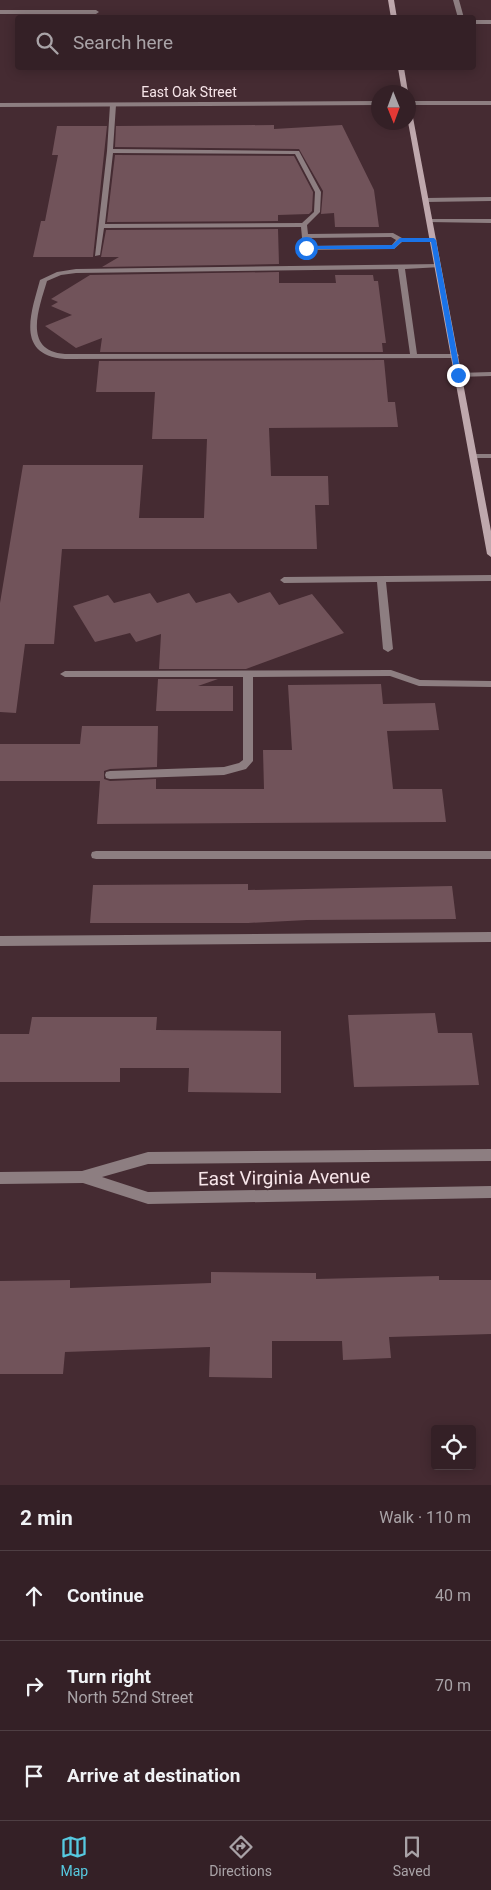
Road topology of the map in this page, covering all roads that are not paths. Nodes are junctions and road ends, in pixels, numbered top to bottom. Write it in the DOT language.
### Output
graph roads {
  1 [pos="391,0"];
  2 [pos="456,0"];
  3 [pos="0,12"];
  4 [pos="96,12"];
  5 [pos="394,15"];
  6 [pos="460,15"];
  7 [pos="476,22"];
  8 [pos="491,22"];
  9 [pos="401,70"];
  10 [pos="404,85"];
  11 [pos="416,103"];
  12 [pos="491,103"];
  13 [pos="371,104"];
  14 [pos="0,105"];
  15 [pos="114,105"];
  16 [pos="412,130"];
  17 [pos="110,151"];
  18 [pos="491,199"];
  19 [pos="426,200"];
  20 [pos="430,221"];
  21 [pos="491,221"];
  22 [pos="101,226"];
  23 [pos="304,226"];
  24 [pos="304,236"];
  25 [pos="400,240"];
  26 [pos="434,240"];
  27 [pos="97,255"];
  28 [pos="438,266"];
  29 [pos="401,267"];
  30 [pos="414,356"];
  31 [pos="455,356"];
  32 [pos="491,374"];
  33 [pos="458,375"];
  34 [pos="473,456"];
  35 [pos="491,456"];
  36 [pos="491,554"];
  37 [pos="491,578"];
  38 [pos="381,579"];
  39 [pos="284,580"];
  40 [pos="388,649"];
  41 [pos="248,673"];
  42 [pos="65,674"];
  43 [pos="491,684"];
  44 [pos="110,775"];
  45 [pos="96,855"];
  46 [pos="491,855"];
  47 [pos="491,937"];
  48 [pos="0,941"];
  49 [pos="491,1156"];
  50 [pos="82,1177"];
  51 [pos="0,1178"];
  52 [pos="491,1192"];
  1 -- 5 [label="main road"];
  2 -- 6 [label="street"];
  3 -- 4 [label="street"];
  7 -- 8 [label="street"];
  9 -- 10 [label="main road"];
  11 -- 12 [label="street"];
  13 -- 15 [label="street, East Oak Street"];
  14 -- 15 [label="street, East Oak Street"];
  15 -- 17 [label="street"];
  16 -- 19 [label="main road"];
  17 -- 22 [label="street"];
  17 -- 23 [label="street"];
  18 -- 19 [label="street"];
  19 -- 20 [label="main road"];
  20 -- 21 [label="street"];
  20 -- 26 [label="main road"];
  22 -- 23 [label="street"];
  22 -- 27 [label="street"];
  23 -- 24 [label="street"];
  24 -- 25 [label="street"];
  24 -- 25 [label="street"];
  25 -- 26 [label="street"];
  26 -- 28 [label="main road"];
  28 -- 29 [label="street"];
  28 -- 31 [label="main road"];
  29 -- 30 [label="street"];
  29 -- 30 [label="street"];
  30 -- 31 [label="street"];
  31 -- 33 [label="main road"];
  32 -- 33 [label="street"];
  33 -- 34 [label="main road"];
  34 -- 35 [label="street"];
  34 -- 36 [label="main road"];
  37 -- 38 [label="street"];
  38 -- 39 [label="street"];
  38 -- 40 [label="street"];
  41 -- 42 [label="street"];
  41 -- 43 [label="street"];
  41 -- 44 [label="street"];
  45 -- 46 [label="street"];
  47 -- 48 [label="street"];
  49 -- 50 [label="street, East Virginia Avenue"];
  50 -- 51 [label="street, East Virginia Avenue"];
  50 -- 52 [label="street, East Virginia Avenue"];
}
